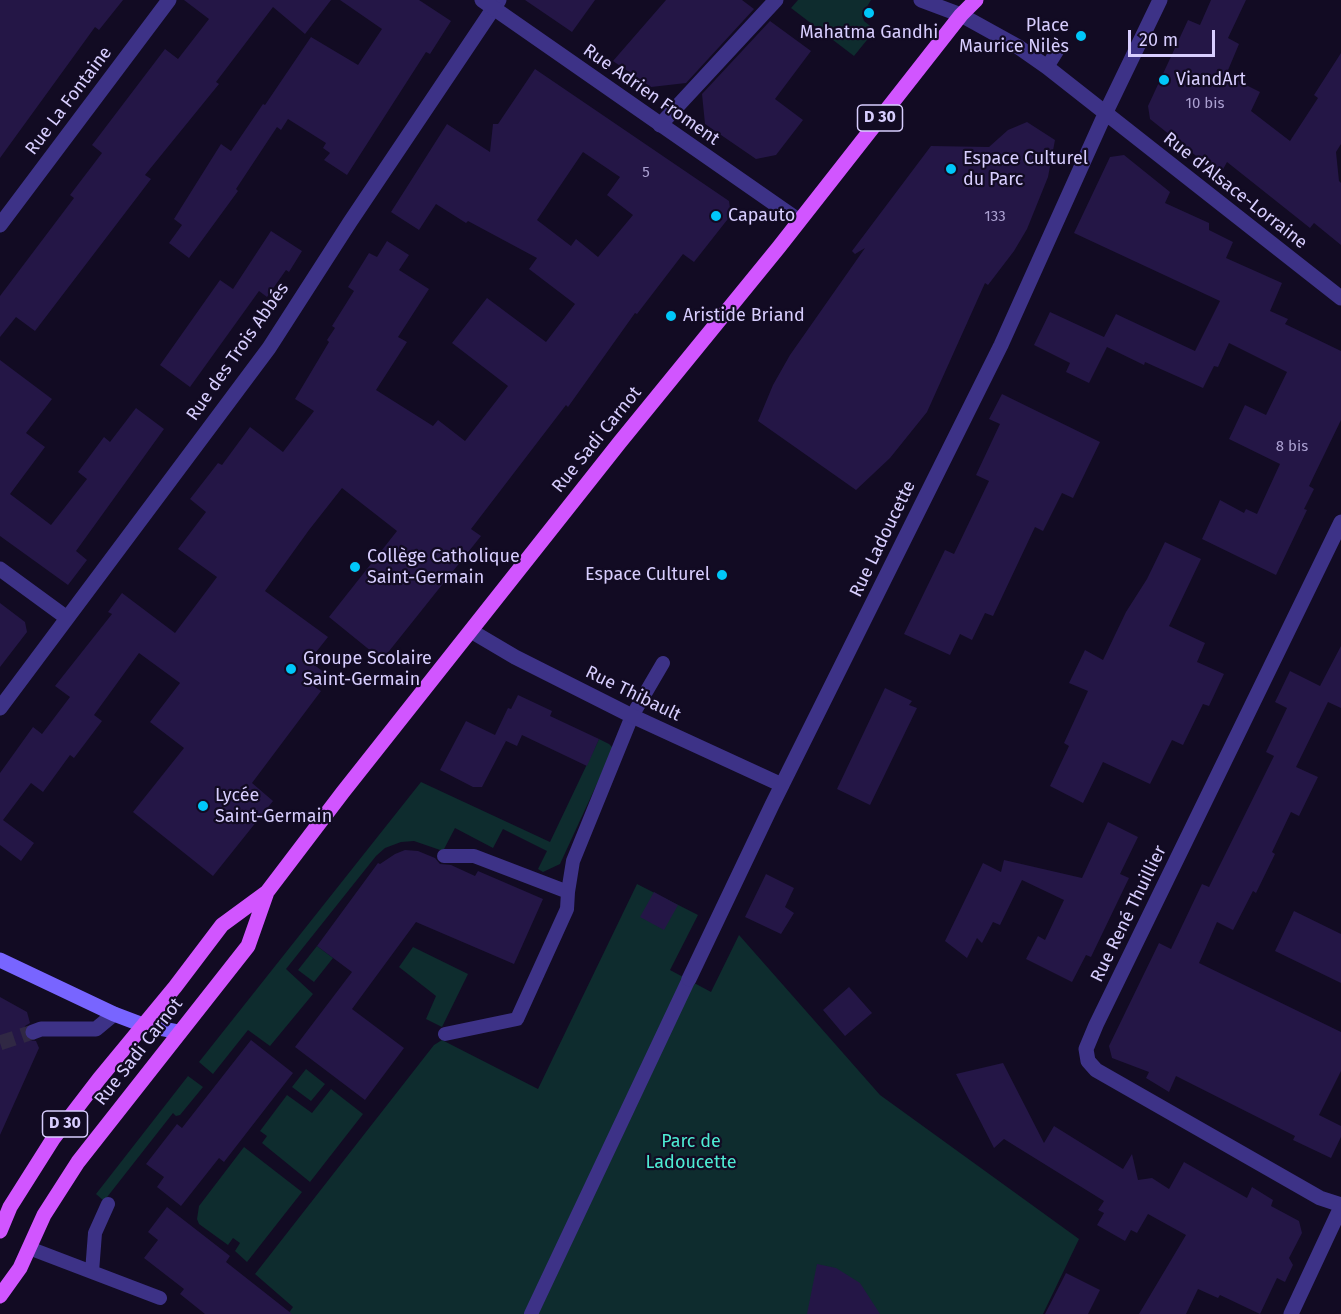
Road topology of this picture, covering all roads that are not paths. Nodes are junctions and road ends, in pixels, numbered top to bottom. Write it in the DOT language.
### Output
graph roads {
  1 [pos="169,0"];
  2 [pos="776,0"];
  3 [pos="921,0"];
  4 [pos="976,0"];
  5 [pos="1160,0"];
  6 [pos="492,3"];
  7 [pos="961,15"];
  8 [pos="1057,51"];
  9 [pos="1047,67"];
  10 [pos="1106,114"];
  11 [pos="660,125"];
  12 [pos="798,220"];
  13 [pos="0,225"];
  14 [pos="1341,298"];
  15 [pos="1341,522"];
  16 [pos="0,569"];
  17 [pos="67,618"];
  18 [pos="471,631"];
  19 [pos="663,663"];
  20 [pos="0,708"];
  21 [pos="632,716"];
  22 [pos="782,785"];
  23 [pos="444,856"];
  24 [pos="267,892"];
  25 [pos="568,892"];
  26 [pos="0,960"];
  27 [pos="689,979"];
  28 [pos="114,1014"];
  29 [pos="143,1025"];
  30 [pos="33,1032"];
  31 [pos="179,1032"];
  32 [pos="445,1034"];
  33 [pos="108,1204"];
  34 [pos="1341,1206"];
  35 [pos="0,1232"];
  36 [pos="29,1248"];
  37 [pos="92,1272"];
  38 [pos="0,1296"];
  39 [pos="160,1298"];
  40 [pos="531,1314"];
  41 [pos="1291,1314"];
  1 -- 13 [label="street, Rue La Fontaine"];
  2 -- 11 [label="street"];
  3 -- 7 [label="street"];
  4 -- 7 [label="main road, D 30"];
  5 -- 10 [label="street"];
  6 -- 11 [label="street, Rue Adrien Froment"];
  6 -- 17 [label="street, Rue des Trois Abbés"];
  7 -- 9 [label="street"];
  7 -- 12 [label="main road, Rue Sadi Carnot / D 30"];
  8 -- 9 [label="lane"];
  9 -- 10 [label="street"];
  10 -- 14 [label="street, Rue d'Alsace-Lorraine"];
  10 -- 22 [label="street, Rue Ladoucette"];
  11 -- 12 [label="street, Rue Adrien Froment"];
  12 -- 18 [label="main road, Rue Sadi Carnot / D 30"];
  15 -- 34 [label="street, Rue René Thuillier"];
  16 -- 17 [label="street"];
  17 -- 20 [label="street, Rue des Trois Abbés"];
  18 -- 21 [label="street, Rue Thibault"];
  18 -- 24 [label="main road, Rue Sadi Carnot / D 30"];
  19 -- 21 [label="lane"];
  21 -- 22 [label="street, Rue Thibault"];
  21 -- 25 [label="lane"];
  22 -- 27 [label="street, Rue Ladoucette"];
  23 -- 25 [label="lane"];
  24 -- 29 [label="main road, Rue Sadi Carnot / D 30"];
  24 -- 31 [label="main road, Rue Sadi Carnot / D 30"];
  25 -- 32 [label="lane"];
  26 -- 28 [label="main road"];
  27 -- 40 [label="lane"];
  28 -- 29 [label="main road"];
  28 -- 30 [label="street"];
  29 -- 31 [label="main road"];
  29 -- 35 [label="main road, Rue Sadi Carnot / D 30"];
  31 -- 36 [label="main road, Rue Sadi Carnot"];
  33 -- 37 [label="lane"];
  34 -- 41 [label="street"];
  36 -- 37 [label="lane"];
  36 -- 38 [label="main road, Rue Sadi Carnot"];
  37 -- 39 [label="lane"];
}
